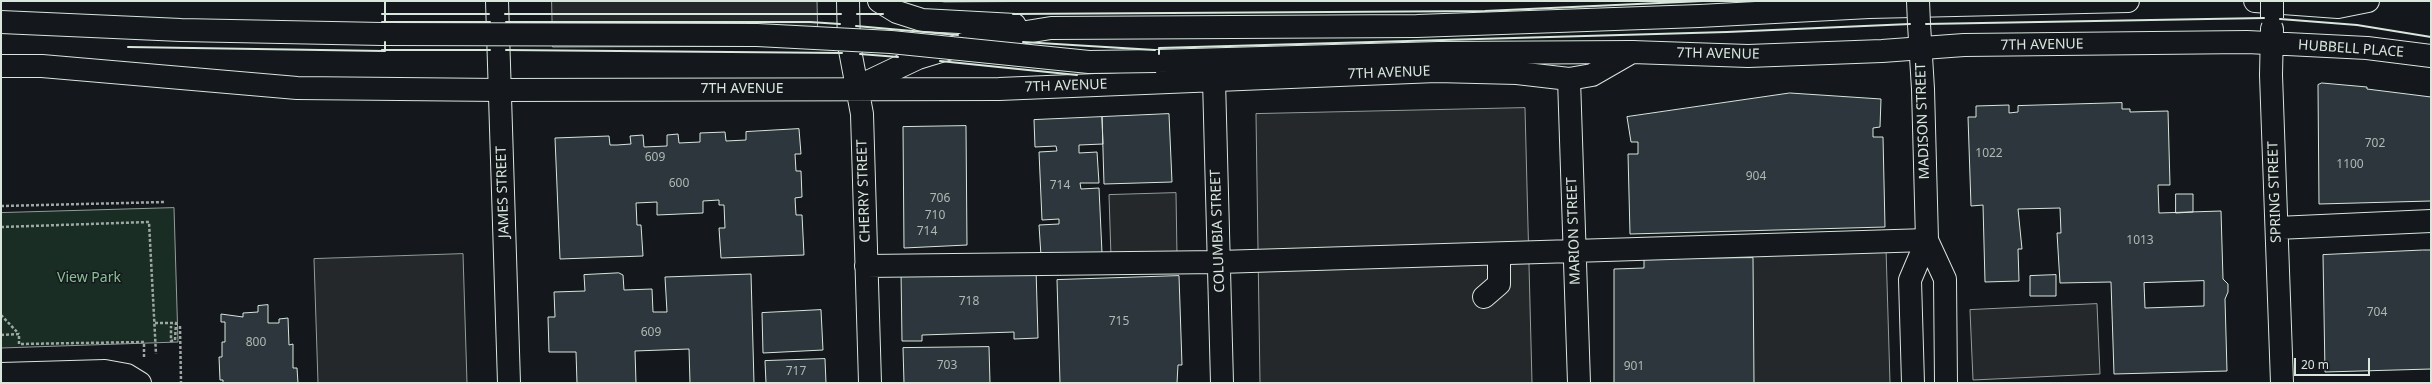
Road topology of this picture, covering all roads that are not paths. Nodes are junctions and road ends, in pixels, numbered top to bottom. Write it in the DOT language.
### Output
graph roads {
  1 [pos="497,1"];
  2 [pos="848,1"];
  3 [pos="879,1"];
  4 [pos="1918,1"];
  5 [pos="2128,1"];
  6 [pos="2255,1"];
  7 [pos="2368,1"];
  8 [pos="2272,10"];
  9 [pos="1,22"];
  10 [pos="1051,28"];
  11 [pos="2272,44"];
  12 [pos="1920,49"];
  13 [pos="1632,52"];
  14 [pos="2431,56"];
  15 [pos="1,66"];
  16 [pos="1569,79"];
  17 [pos="1214,80"];
  18 [pos="857,88"];
  19 [pos="500,90"];
  20 [pos="2431,221"];
  21 [pos="2277,228"];
  22 [pos="1927,240"];
  23 [pos="1574,252"];
  24 [pos="1499,254"];
  25 [pos="1219,262"];
  26 [pos="866,266"];
  27 [pos="1484,297"];
  28 [pos="1,374"];
  29 [pos="140,383"];
  30 [pos="509,383"];
  31 [pos="870,383"];
  32 [pos="1222,383"];
  33 [pos="1579,383"];
  34 [pos="1914,383"];
  35 [pos="1946,383"];
  36 [pos="2282,383"];
  1 -- 19 [label="main road, JAMES STREET"];
  2 -- 18 [label="main road, CHERRY STREET"];
  3 -- 10 [label="main road"];
  4 -- 12 [label="main road, MADISON STREET, bridge"];
  5 -- 10 [label="main road"];
  6 -- 7 [label="main road"];
  8 -- 11 [label="main road, SPRING STREET"];
  9 -- 13 [label="main road, bridge"];
  10 -- 18 [label="main road"];
  11 -- 12 [label="main road, 7TH AVENUE"];
  11 -- 14 [label="main road, HUBBELL PLACE"];
  11 -- 21 [label="main road, SPRING STREET"];
  12 -- 13 [label="main road, 7TH AVENUE"];
  12 -- 22 [label="main road, MADISON STREET"];
  13 -- 16 [label="main road, 7TH AVENUE"];
  15 -- 19 [label="main road, 7TH AVENUE"];
  16 -- 17 [label="main road, 7TH AVENUE"];
  16 -- 23 [label="main road, MARION STREET"];
  17 -- 18 [label="main road, 7TH AVENUE"];
  17 -- 25 [label="main road, COLUMBIA STREET"];
  18 -- 19 [label="main road, 7TH AVENUE"];
  18 -- 26 [label="main road, CHERRY STREET"];
  19 -- 30 [label="main road, JAMES STREET"];
  20 -- 21 [label="main road"];
  21 -- 36 [label="main road, SPRING STREET"];
  22 -- 23 [label="main road"];
  22 -- 34 [label="main road, MADISON STREET"];
  22 -- 35 [label="main road, MADISON STREET"];
  23 -- 24 [label="main road"];
  23 -- 33 [label="main road, MARION STREET"];
  24 -- 25 [label="main road"];
  24 -- 27 [label="main road"];
  25 -- 26 [label="main road"];
  25 -- 32 [label="main road, COLUMBIA STREET"];
  26 -- 31 [label="main road, CHERRY STREET"];
  28 -- 29 [label="main road"];
}
